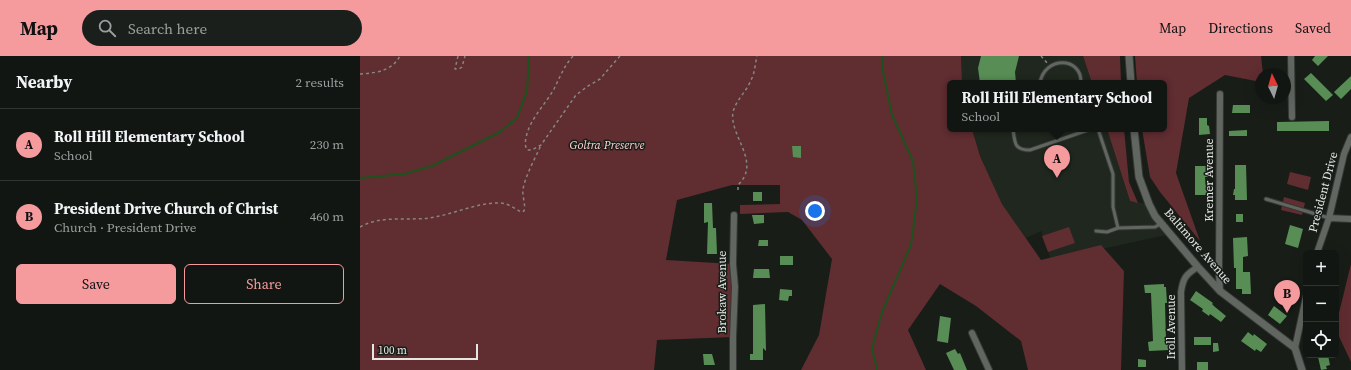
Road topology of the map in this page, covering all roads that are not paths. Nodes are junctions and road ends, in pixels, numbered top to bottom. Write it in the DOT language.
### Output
graph roads {
  1 [pos="1129,56"];
  2 [pos="1291,56"];
  3 [pos="1040,80"];
  4 [pos="1080,80"];
  5 [pos="1131,80"];
  6 [pos="1220,94"];
  7 [pos="1292,117"];
  8 [pos="1013,132"];
  9 [pos="1082,132"];
  10 [pos="1099,132"];
  11 [pos="1134,132"];
  12 [pos="1351,137"];
  13 [pos="1266,199"];
  14 [pos="734,215"];
  15 [pos="1329,218"];
  16 [pos="1351,219"];
  17 [pos="1162,223"];
  18 [pos="1118,228"];
  19 [pos="1096,231"];
  20 [pos="1318,250"];
  21 [pos="1198,267"];
  22 [pos="1220,291"];
  23 [pos="1303,311"];
  24 [pos="972,333"];
  25 [pos="1295,348"];
  26 [pos="733,370"];
  27 [pos="989,370"];
  28 [pos="1182,370"];
  29 [pos="1302,370"];
  1 -- 5 [label="street"];
  2 -- 7 [label="street"];
  3 -- 4 [label="lane"];
  6 -- 22 [label="street, Kremer Avenue"];
  8 -- 9 [label="lane"];
  10 -- 18 [label="lane"];
  11 -- 17 [label="street, Baltimore Avenue"];
  12 -- 15 [label="street, President Drive"];
  13 -- 15 [label="lane"];
  14 -- 26 [label="street, Brokaw Avenue"];
  15 -- 16 [label="street"];
  15 -- 20 [label="street, President Drive"];
  17 -- 18 [label="lane"];
  17 -- 21 [label="street, Baltimore Avenue"];
  18 -- 19 [label="lane"];
  21 -- 22 [label="street, Baltimore Avenue"];
  21 -- 28 [label="street, Iroll Avenue"];
  22 -- 25 [label="street, Baltimore Avenue"];
  23 -- 25 [label="street"];
  24 -- 27 [label="street"];
  25 -- 29 [label="street"];
}
